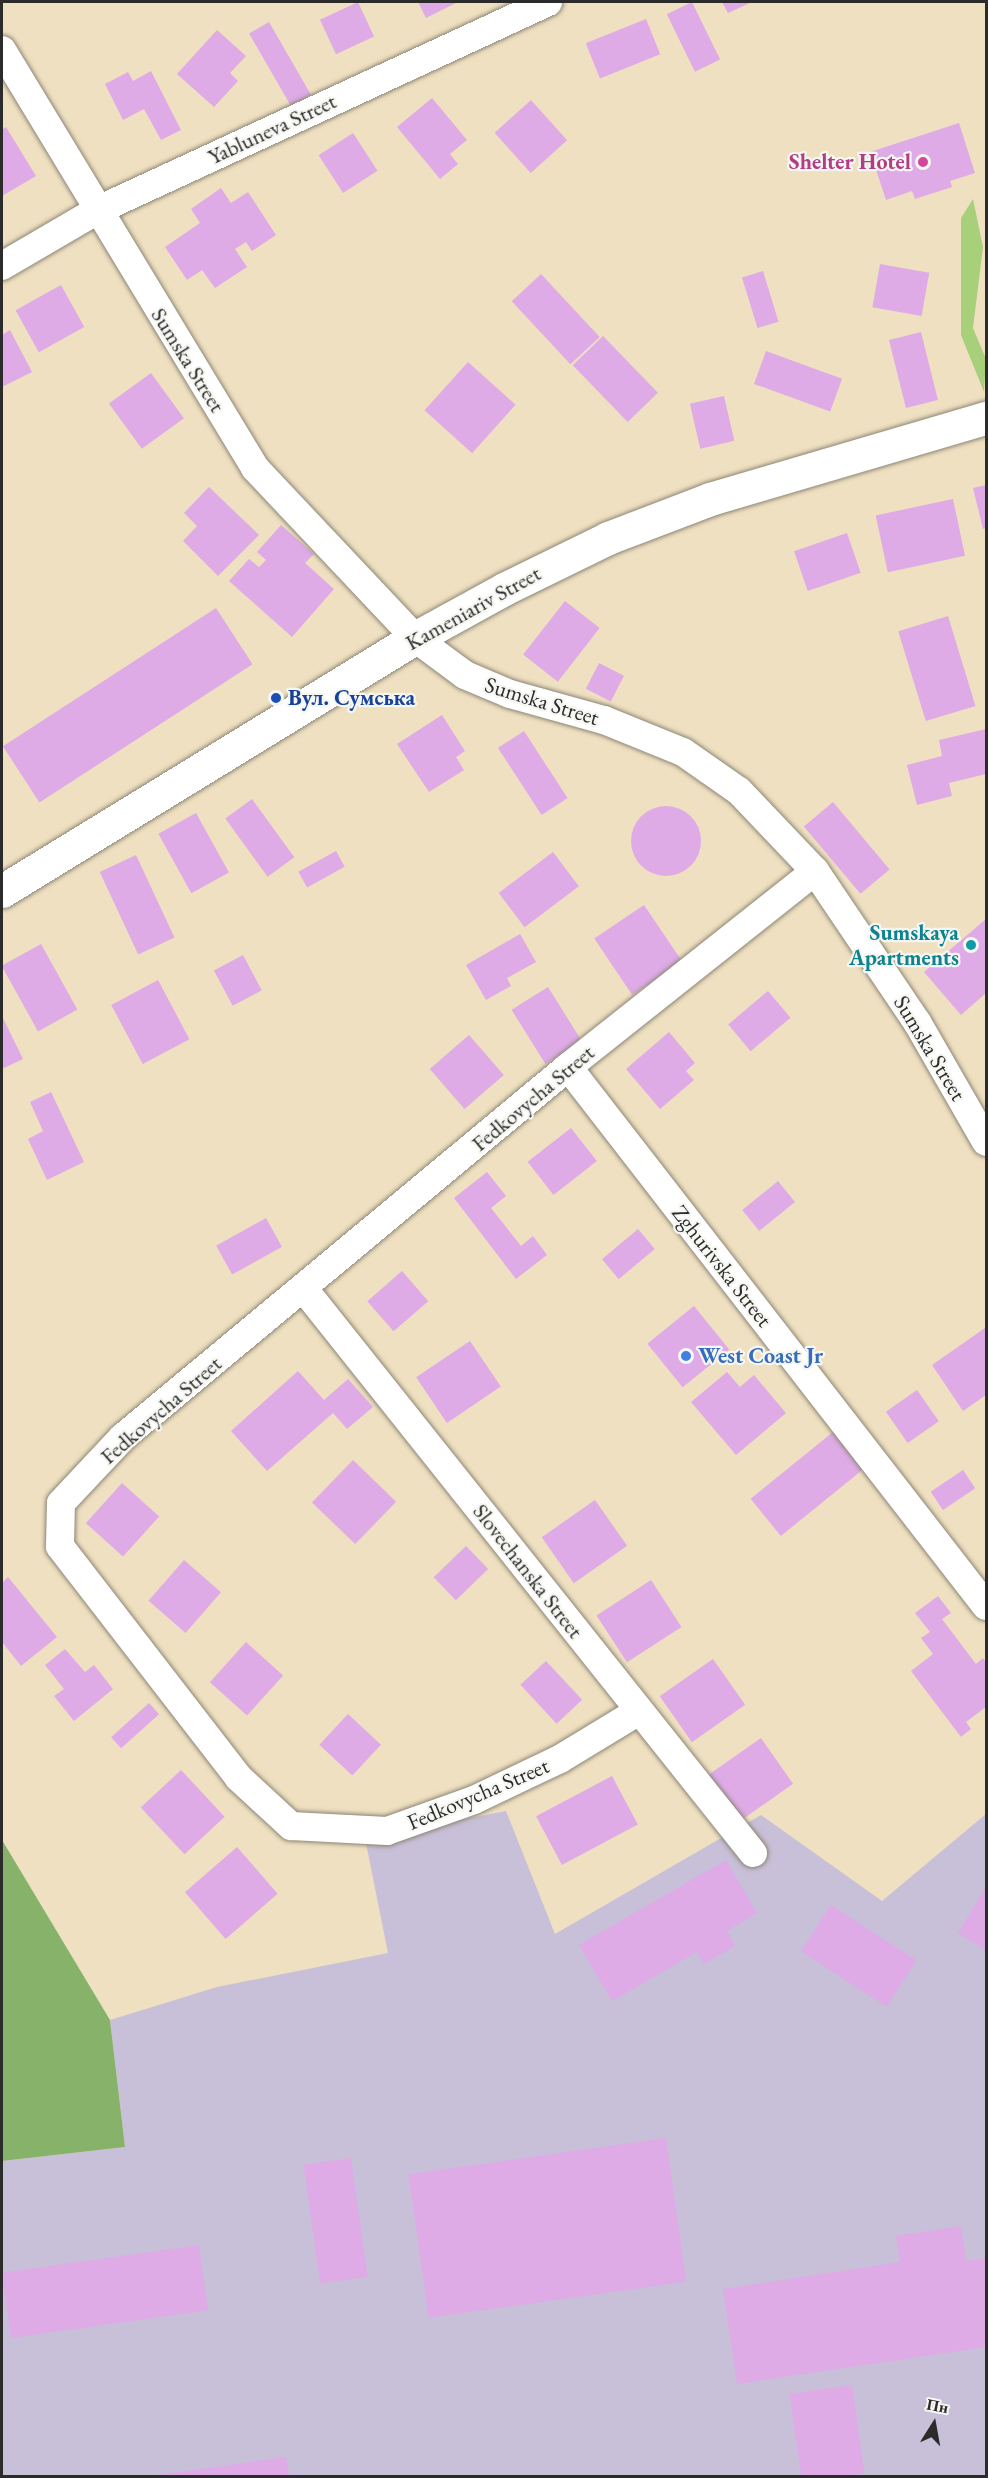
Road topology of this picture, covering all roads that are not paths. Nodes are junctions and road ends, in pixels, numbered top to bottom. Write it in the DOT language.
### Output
graph roads {
  1 [pos="548,2"];
  2 [pos="2,50"];
  3 [pos="96,211"];
  4 [pos="2,266"];
  5 [pos="987,418"];
  6 [pos="415,639"];
  7 [pos="815,871"];
  8 [pos="2,891"];
  9 [pos="568,1068"];
  10 [pos="987,1142"];
  11 [pos="304,1289"];
  12 [pos="987,1606"];
  13 [pos="639,1711"];
  14 [pos="753,1853"];
  1 -- 3 [label="street, Yabluneva Street"];
  2 -- 3 [label="street, Sumska Street"];
  3 -- 4 [label="street, Yabluneva Street"];
  3 -- 6 [label="street, Sumska Street"];
  5 -- 6 [label="street, Kameniariv Street"];
  6 -- 7 [label="street, Sumska Street"];
  6 -- 8 [label="street, Kameniariv Street"];
  7 -- 9 [label="street, Fedkovycha Street"];
  7 -- 10 [label="street, Sumska Street"];
  9 -- 11 [label="street, Fedkovycha Street"];
  9 -- 12 [label="street, Zghurivska Street"];
  11 -- 13 [label="street, Slovechanska Street"];
  11 -- 13 [label="street, Fedkovycha Street"];
  13 -- 14 [label="street, Slovechanska Street"];
}
